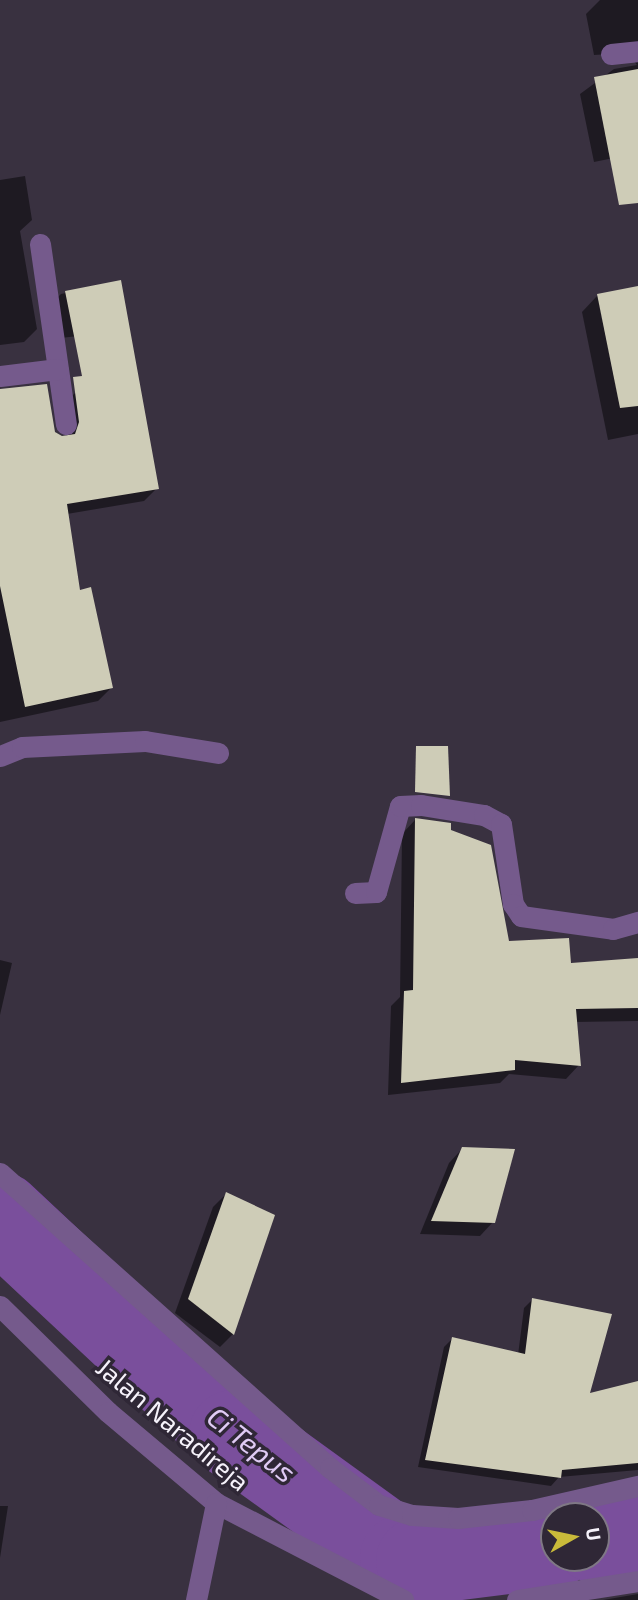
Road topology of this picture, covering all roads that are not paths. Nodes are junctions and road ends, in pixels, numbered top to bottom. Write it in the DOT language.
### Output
graph roads {
  1 [pos="638,51"];
  2 [pos="611,54"];
  3 [pos="40,244"];
  4 [pos="58,369"];
  5 [pos="0,376"];
  6 [pos="66,424"];
  7 [pos="218,753"];
  8 [pos="0,756"];
  9 [pos="355,893"];
  10 [pos="638,922"];
  11 [pos="0,1173"];
  12 [pos="0,1306"];
  13 [pos="638,1486"];
  14 [pos="216,1503"];
  15 [pos="638,1581"];
  16 [pos="196,1600"];
  17 [pos="403,1600"];
  18 [pos="516,1600"];
  1 -- 2 [label="street"];
  3 -- 4 [label="street"];
  4 -- 5 [label="street"];
  4 -- 6 [label="street"];
  7 -- 8 [label="street"];
  9 -- 10 [label="street"];
  11 -- 13 [label="street"];
  12 -- 14 [label="street, Jalan Naradireja"];
  14 -- 16 [label="street"];
  14 -- 17 [label="street, Jalan Naradireja"];
  15 -- 18 [label="street"];
}
